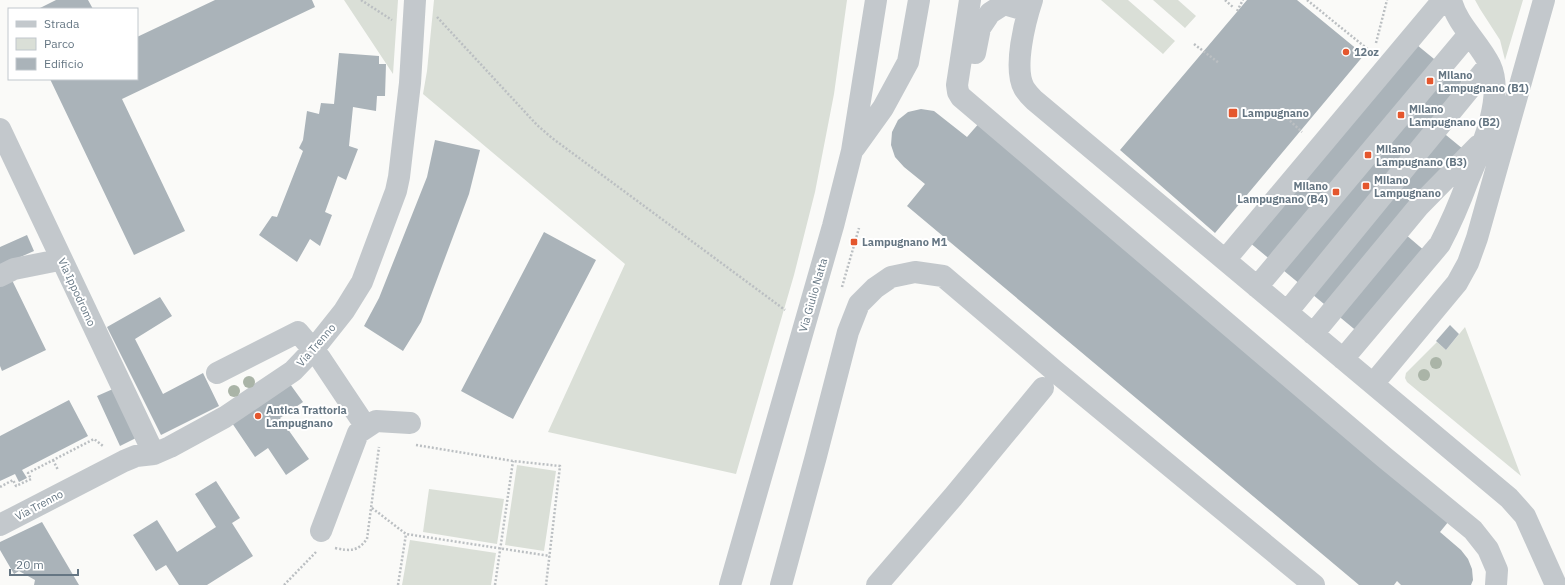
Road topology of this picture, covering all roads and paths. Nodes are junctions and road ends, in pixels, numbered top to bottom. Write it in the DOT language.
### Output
graph roads {
  1 [pos="361,0"];
  2 [pos="415,0"];
  3 [pos="876,0"];
  4 [pos="919,0"];
  5 [pos="1225,0"];
  6 [pos="1243,0"];
  7 [pos="1307,0"];
  8 [pos="1387,0"];
  9 [pos="1443,0"];
  10 [pos="1450,0"];
  11 [pos="1544,0"];
  12 [pos="1029,4"];
  13 [pos="971,5"];
  14 [pos="1234,8"];
  15 [pos="1237,11"];
  16 [pos="437,16"];
  17 [pos="394,22"];
  18 [pos="1469,34"];
  19 [pos="1194,44"];
  20 [pos="1219,63"];
  21 [pos="1490,65"];
  22 [pos="1287,118"];
  23 [pos="992,122"];
  24 [pos="0,129"];
  25 [pos="1306,135"];
  26 [pos="1484,140"];
  27 [pos="852,152"];
  28 [pos="859,228"];
  29 [pos="1225,260"];
  30 [pos="54,261"];
  31 [pos="0,276"];
  32 [pos="1256,287"];
  33 [pos="842,290"];
  34 [pos="1287,312"];
  35 [pos="788,313"];
  36 [pos="1313,334"];
  37 [pos="313,350"];
  38 [pos="1343,359"];
  39 [pos="217,373"];
  40 [pos="1373,384"];
  41 [pos="1042,388"];
  42 [pos="410,423"];
  43 [pos="366,427"];
  44 [pos="94,439"];
  45 [pos="379,445"];
  46 [pos="413,445"];
  47 [pos="154,454"];
  48 [pos="513,461"];
  49 [pos="0,487"];
  50 [pos="372,508"];
  51 [pos="0,525"];
  52 [pos="406,534"];
  53 [pos="323,542"];
  54 [pos="500,549"];
  55 [pos="1542,553"];
  56 [pos="550,556"];
  57 [pos="284,585"];
  58 [pos="398,585"];
  59 [pos="495,585"];
  60 [pos="546,585"];
  61 [pos="730,585"];
  62 [pos="781,585"];
  63 [pos="877,585"];
  64 [pos="1314,585"];
  65 [pos="1496,585"];
  66 [pos="1542,585"];
  67 [pos="1556,585"];
  1 -- 17 [label="path"];
  2 -- 37 [label="street, Via Trenno"];
  3 -- 27 [label="street, Via Giulio Natta"];
  4 -- 27 [label="street"];
  5 -- 14 [label="path"];
  6 -- 15 [label="path"];
  7 -- 8 [label="path"];
  9 -- 29 [label="street"];
  10 -- 18 [label="street"];
  11 -- 40 [label="street"];
  12 -- 23 [label="street"];
  12 -- 29 [label="street"];
  13 -- 23 [label="street"];
  16 -- 35 [label="path"];
  18 -- 21 [label="street"];
  18 -- 32 [label="street"];
  19 -- 20 [label="path"];
  21 -- 26 [label="street"];
  21 -- 34 [label="street"];
  22 -- 25 [label="path"];
  23 -- 65 [label="street"];
  24 -- 47 [label="street, Via Ippodromo"];
  26 -- 36 [label="street"];
  26 -- 38 [label="street"];
  27 -- 61 [label="street, Via Giulio Natta"];
  28 -- 33 [label="path"];
  29 -- 32 [label="street"];
  30 -- 31 [label="street"];
  32 -- 34 [label="street"];
  34 -- 36 [label="street"];
  36 -- 38 [label="street"];
  37 -- 39 [label="street"];
  37 -- 43 [label="street"];
  37 -- 47 [label="street, Via Trenno"];
  38 -- 40 [label="street"];
  40 -- 55 [label="street"];
  41 -- 63 [label="street"];
  42 -- 43 [label="street"];
  43 -- 53 [label="street"];
  44 -- 49 [label="path"];
  45 -- 50 [label="path"];
  46 -- 48 [label="path"];
  47 -- 51 [label="street, Via Trenno"];
  48 -- 54 [label="path"];
  48 -- 56 [label="path"];
  50 -- 52 [label="path"];
  50 -- 53 [label="path"];
  52 -- 54 [label="path"];
  52 -- 58 [label="path"];
  53 -- 57 [label="path"];
  54 -- 56 [label="path"];
  54 -- 59 [label="path"];
  55 -- 66 [label="street"];
  55 -- 67 [label="street"];
  56 -- 60 [label="path"];
  62 -- 64 [label="street"];
}
